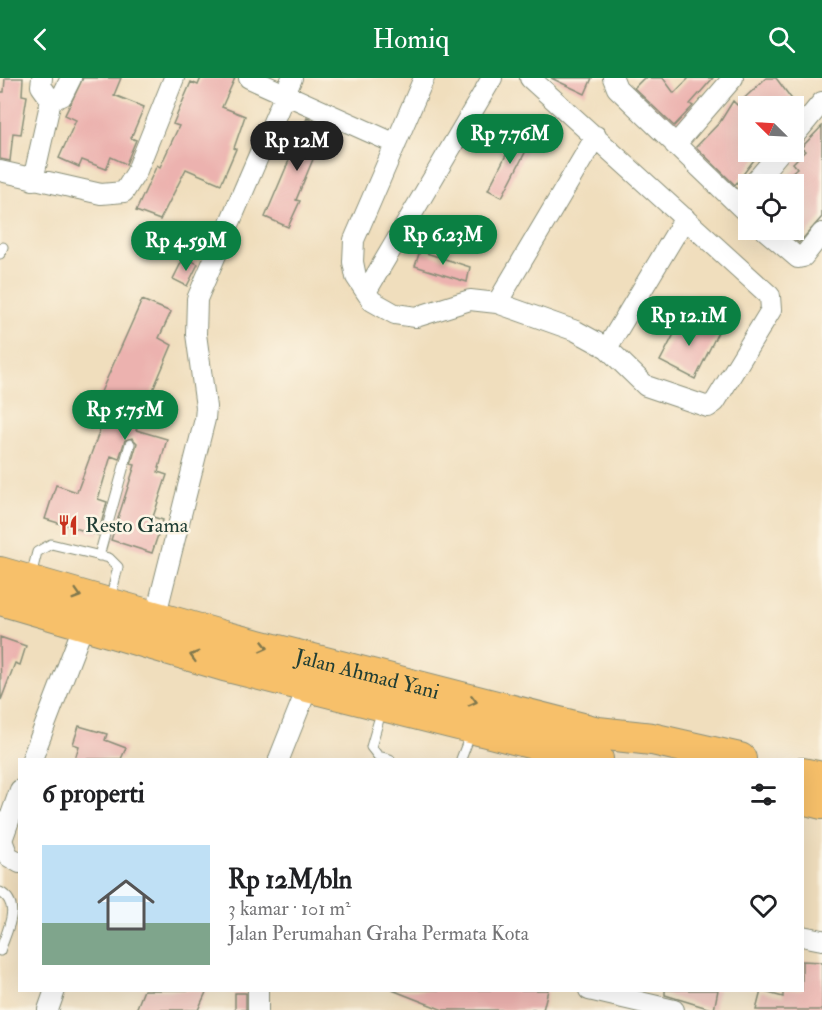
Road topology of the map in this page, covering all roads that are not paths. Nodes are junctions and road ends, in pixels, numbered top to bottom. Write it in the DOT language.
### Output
graph roads {
  1 [pos="42,78"];
  2 [pos="71,78"];
  3 [pos="174,78"];
  4 [pos="249,78"];
  5 [pos="424,78"];
  6 [pos="492,78"];
  7 [pos="530,78"];
  8 [pos="733,78"];
  9 [pos="619,81"];
  10 [pos="289,86"];
  11 [pos="51,100"];
  12 [pos="822,102"];
  13 [pos="804,124"];
  14 [pos="596,136"];
  15 [pos="396,144"];
  16 [pos="675,145"];
  17 [pos="772,162"];
  18 [pos="0,171"];
  19 [pos="761,174"];
  20 [pos="33,180"];
  21 [pos="738,196"];
  22 [pos="685,218"];
  23 [pos="822,233"];
  24 [pos="777,240"];
  25 [pos="366,292"];
  26 [pos="497,303"];
  27 [pos="607,348"];
  28 [pos="130,444"];
  29 [pos="99,556"];
  30 [pos="0,573"];
  31 [pos="30,582"];
  32 [pos="0,599"];
  33 [pos="109,605"];
  34 [pos="155,618"];
  35 [pos="84,624"];
  36 [pos="226,651"];
  37 [pos="308,686"];
  38 [pos="382,705"];
  39 [pos="472,728"];
  40 [pos="597,750"];
  41 [pos="32,758"];
  42 [pos="279,758"];
  43 [pos="386,758"];
  44 [pos="461,758"];
  45 [pos="736,758"];
  46 [pos="804,774"];
  47 [pos="822,778"];
  48 [pos="18,796"];
  49 [pos="804,798"];
  50 [pos="822,803"];
  51 [pos="18,862"];
  52 [pos="0,892"];
  53 [pos="804,936"];
  54 [pos="822,940"];
  55 [pos="0,951"];
  56 [pos="54,992"];
  57 [pos="258,992"];
  58 [pos="598,992"];
  59 [pos="48,1010"];
  60 [pos="258,1010"];
  61 [pos="674,1010"];
  1 -- 11 [label="street"];
  2 -- 11 [label="street"];
  3 -- 20 [label="street"];
  4 -- 10 [label="street"];
  5 -- 15 [label="street"];
  6 -- 25 [label="street"];
  7 -- 14 [label="street"];
  8 -- 16 [label="street"];
  9 -- 16 [label="street"];
  10 -- 15 [label="street"];
  10 -- 34 [label="street"];
  11 -- 20 [label="street"];
  12 -- 13 [label="street"];
  14 -- 22 [label="street"];
  14 -- 26 [label="street"];
  15 -- 25 [label="street"];
  16 -- 21 [label="street"];
  17 -- 19 [label="street"];
  18 -- 20 [label="street"];
  22 -- 27 [label="street"];
  22 -- 27 [label="street"];
  23 -- 24 [label="street"];
  25 -- 26 [label="street"];
  26 -- 27 [label="street"];
  28 -- 29 [label="lane"];
  29 -- 31 [label="lane"];
  29 -- 33 [label="lane"];
  30 -- 31 [label="highway, Jalan Ahmad Yani"];
  31 -- 33 [label="highway, Jalan Ahmad Yani, one-way"];
  32 -- 35 [label="highway"];
  33 -- 34 [label="highway, Jalan Ahmad Yani"];
  34 -- 36 [label="highway, Jalan Ahmad Yani"];
  36 -- 35 [label="highway, one-way"];
  35 -- 41 [label="street"];
  36 -- 37 [label="highway"];
  36 -- 40 [label="highway, Jalan Ahmad Yani, one-way"];
  37 -- 38 [label="highway"];
  37 -- 42 [label="street"];
  38 -- 39 [label="highway"];
  38 -- 43 [label="lane"];
  39 -- 40 [label="highway"];
  39 -- 44 [label="lane"];
  40 -- 45 [label="highway, Jalan Ahmad Yani"];
  46 -- 47 [label="highway"];
  48 -- 51 [label="street"];
  49 -- 50 [label="highway"];
  52 -- 55 [label="lane"];
  53 -- 54 [label="street"];
  56 -- 59 [label="street"];
  57 -- 60 [label="street"];
  58 -- 61 [label="street"];
}
